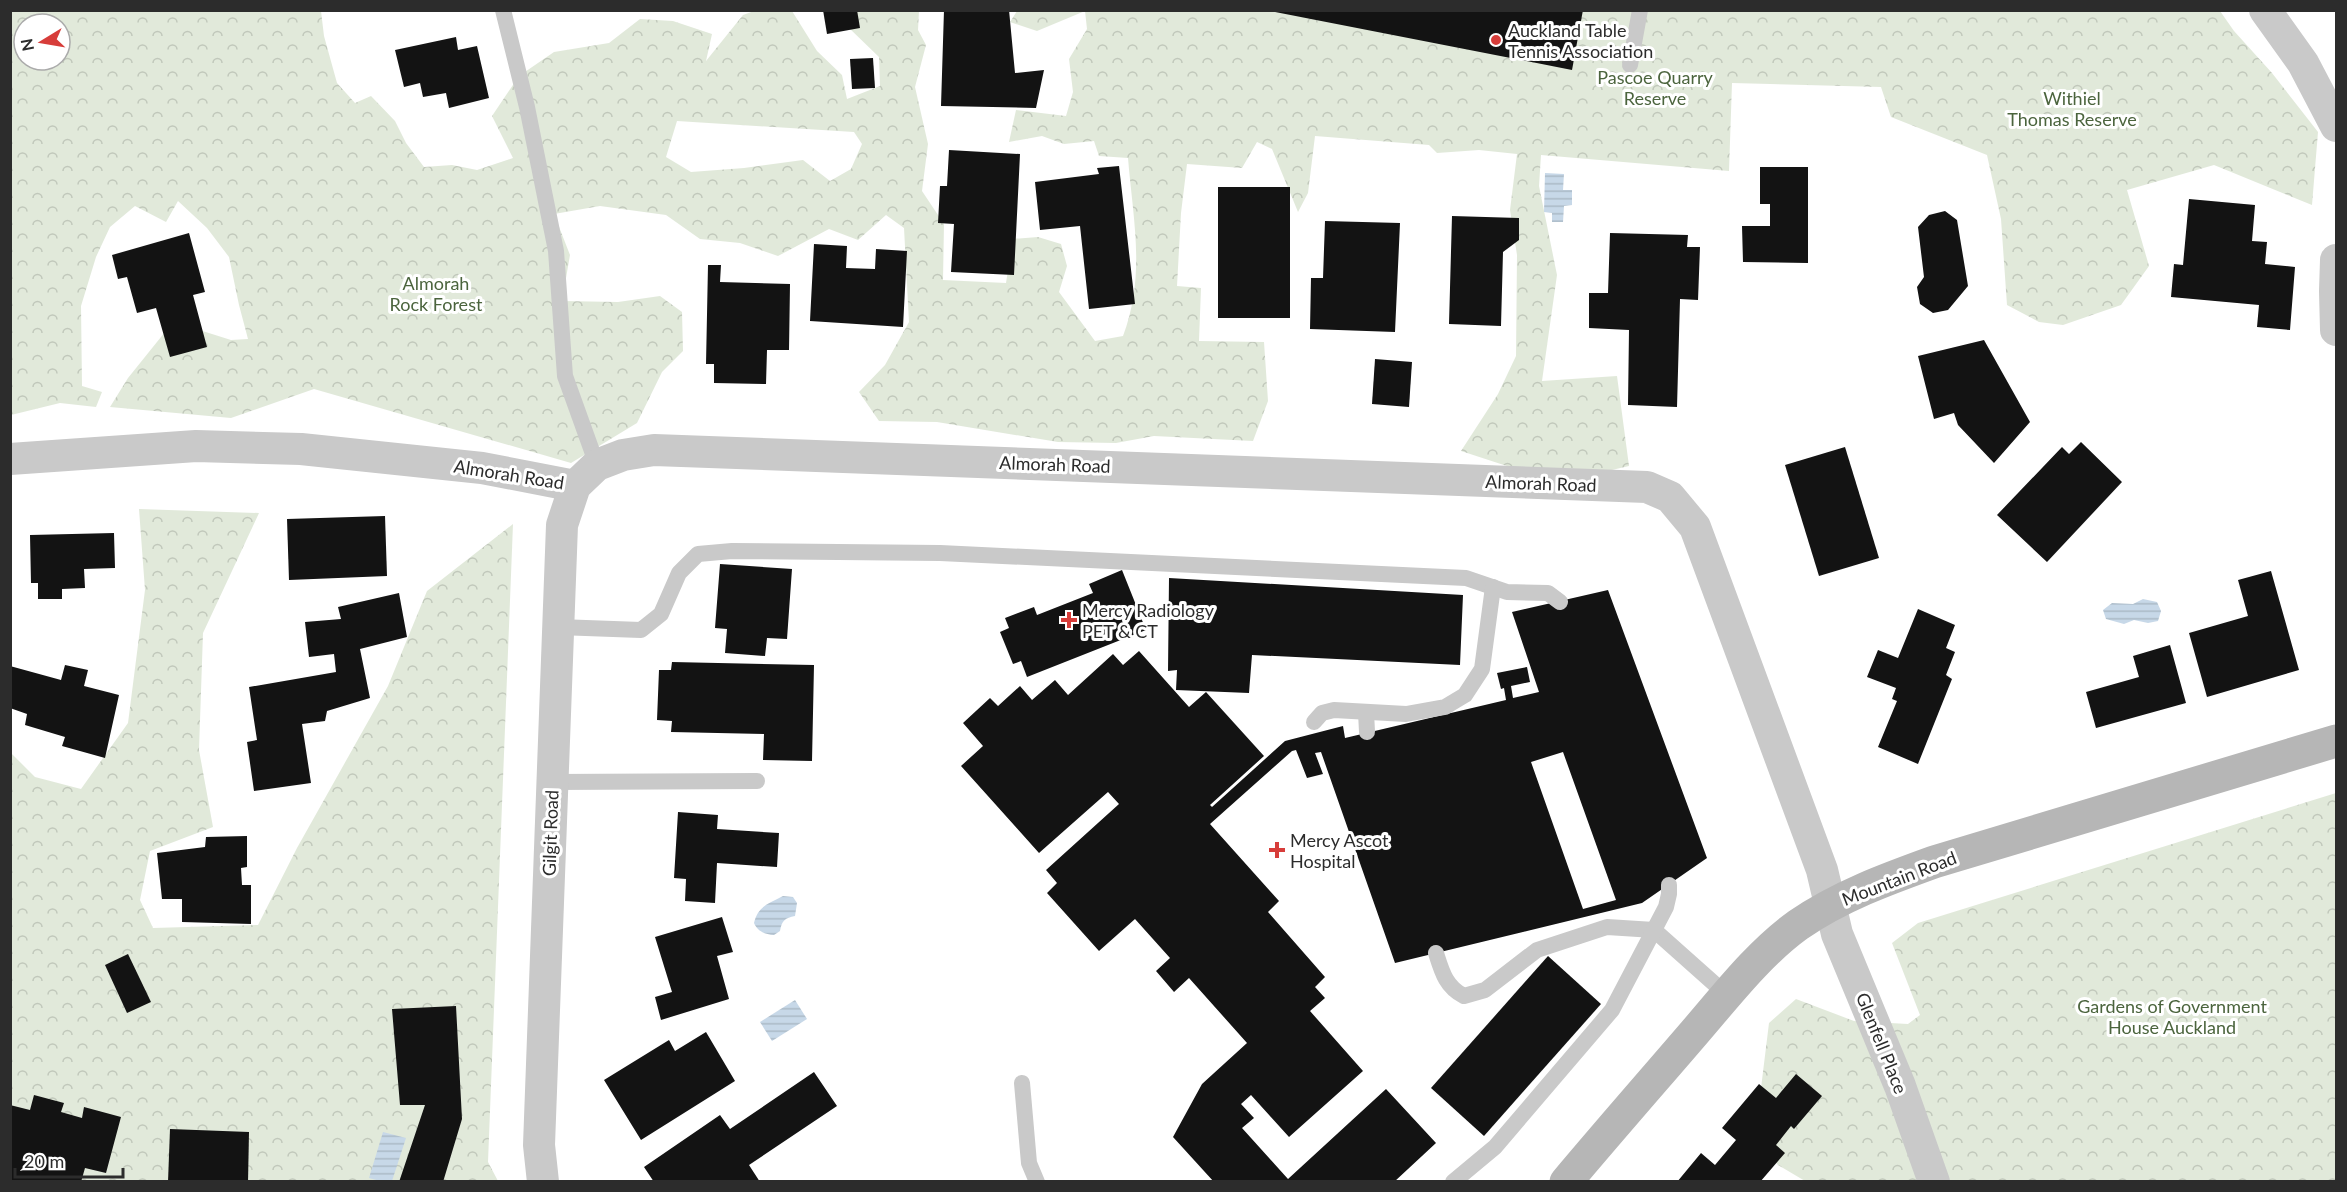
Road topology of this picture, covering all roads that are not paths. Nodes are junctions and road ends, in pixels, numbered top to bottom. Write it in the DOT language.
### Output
graph roads {
  1 [pos="502,10"];
  2 [pos="1640,10"];
  3 [pos="2265,10"];
  4 [pos="1630,65"];
  5 [pos="2337,126"];
  6 [pos="2337,260"];
  7 [pos="2337,330"];
  8 [pos="10,459"];
  9 [pos="586,476"];
  10 [pos="1493,586"];
  11 [pos="1560,602"];
  12 [pos="558,627"];
  13 [pos="1366,712"];
  14 [pos="1314,722"];
  15 [pos="1367,732"];
  16 [pos="2337,741"];
  17 [pos="757,780"];
  18 [pos="552,782"];
  19 [pos="1669,885"];
  20 [pos="1830,905"];
  21 [pos="1654,930"];
  22 [pos="1436,953"];
  23 [pos="1726,995"];
  24 [pos="1022,1083"];
  25 [pos="543,1182"];
  26 [pos="1037,1182"];
  27 [pos="1453,1182"];
  28 [pos="1566,1182"];
  29 [pos="1934,1182"];
  1 -- 9 [label="lane"];
  2 -- 4 [label="lane"];
  3 -- 5 [label="street"];
  6 -- 7 [label="street"];
  8 -- 9 [label="street, Almorah Road"];
  9 -- 12 [label="street, Gilgit Road"];
  9 -- 20 [label="street, Almorah Road"];
  10 -- 11 [label="lane"];
  10 -- 12 [label="lane"];
  10 -- 13 [label="lane"];
  12 -- 18 [label="street, Gilgit Road"];
  13 -- 14 [label="lane"];
  13 -- 15 [label="lane"];
  16 -- 20 [label="main road, Mountain Road"];
  17 -- 18 [label="lane"];
  18 -- 25 [label="street, Gilgit Road"];
  19 -- 21 [label="lane"];
  20 -- 23 [label="main road, Mountain Road"];
  20 -- 29 [label="street, Glenfell Place"];
  21 -- 22 [label="lane"];
  21 -- 23 [label="lane"];
  21 -- 27 [label="lane"];
  23 -- 28 [label="main road, Mountain Road"];
  24 -- 26 [label="lane"];
}
